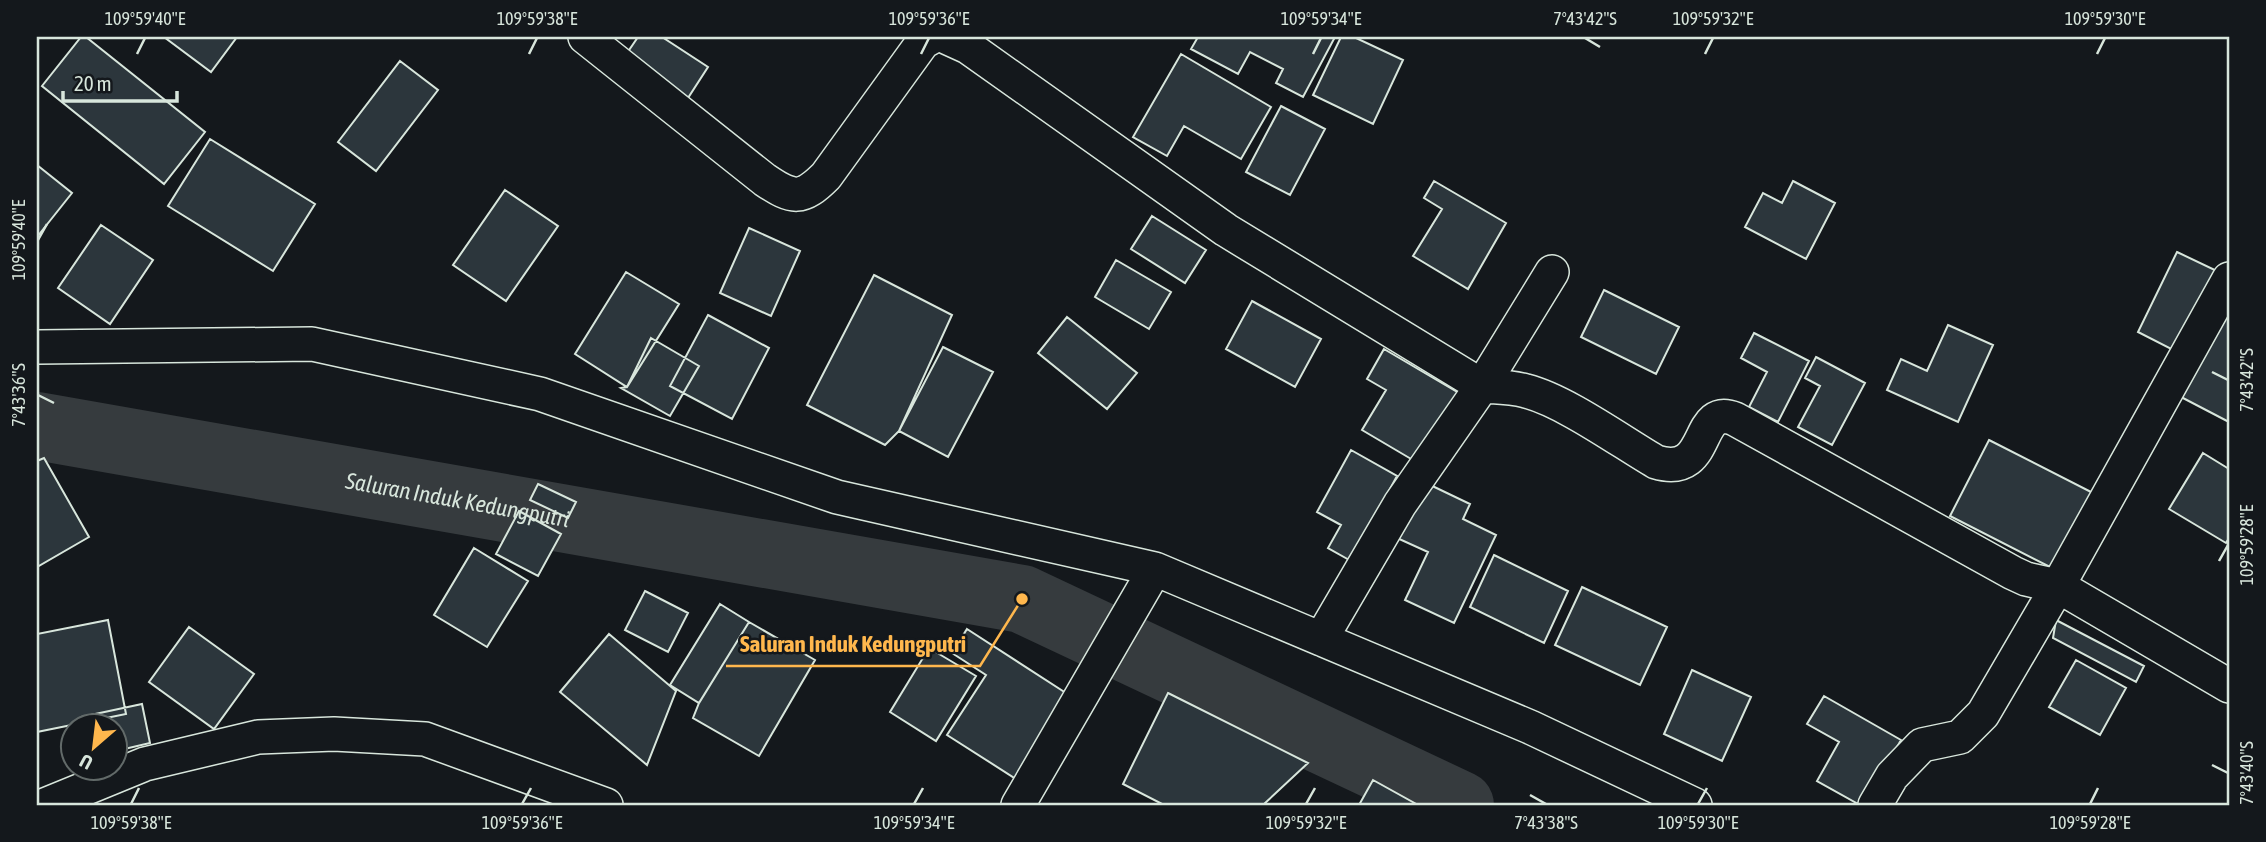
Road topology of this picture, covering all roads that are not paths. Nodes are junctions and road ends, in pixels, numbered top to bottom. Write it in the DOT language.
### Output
graph roads {
  1 [pos="585,37"];
  2 [pos="932,37"];
  3 [pos="946,37"];
  4 [pos="1552,272"];
  5 [pos="2229,279"];
  6 [pos="37,347"];
  7 [pos="1482,386"];
  8 [pos="1155,569"];
  9 [pos="2059,586"];
  10 [pos="1321,639"];
  11 [pos="2229,686"];
  12 [pos="45,805"];
  13 [pos="606,805"];
  14 [pos="1018,805"];
  15 [pos="1695,805"];
  16 [pos="1875,805"];
  1 -- 2 [label="street"];
  3 -- 7 [label="street"];
  4 -- 7 [label="street"];
  5 -- 9 [label="street"];
  6 -- 8 [label="street"];
  7 -- 9 [label="street"];
  7 -- 10 [label="street"];
  8 -- 10 [label="street"];
  8 -- 14 [label="street"];
  9 -- 11 [label="street"];
  9 -- 16 [label="street"];
  10 -- 15 [label="street"];
  12 -- 13 [label="street"];
}
